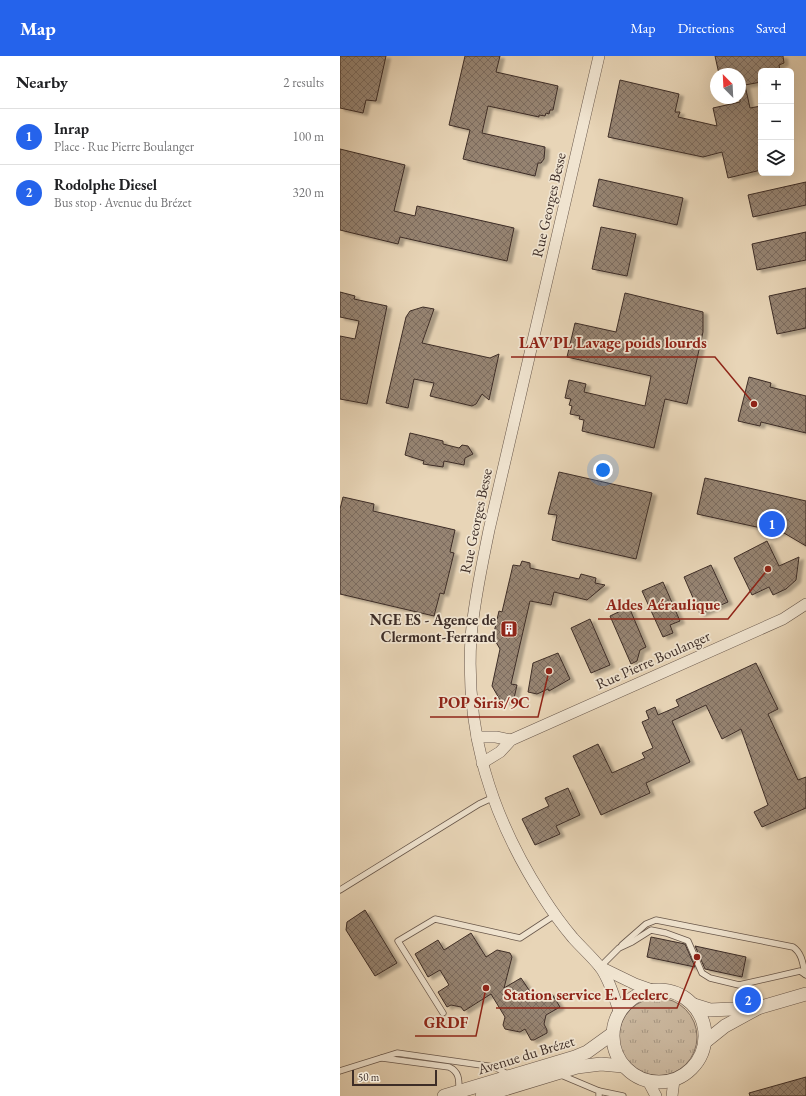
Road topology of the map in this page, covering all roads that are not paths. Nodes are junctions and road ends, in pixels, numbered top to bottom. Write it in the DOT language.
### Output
graph roads {
  1 [pos="599,56"];
  2 [pos="806,604"];
  3 [pos="476,737"];
  4 [pos="511,740"];
  5 [pos="482,763"];
  6 [pos="492,798"];
  7 [pos="340,890"];
  8 [pos="555,915"];
  9 [pos="619,948"];
  10 [pos="600,968"];
  11 [pos="806,975"];
  12 [pos="652,990"];
  13 [pos="806,994"];
  14 [pos="694,1005"];
  15 [pos="758,1008"];
  16 [pos="620,1011"];
  17 [pos="443,1013"];
  18 [pos="612,1034"];
  19 [pos="705,1042"];
  20 [pos="382,1058"];
  21 [pos="623,1066"];
  22 [pos="340,1071"];
  23 [pos="557,1073"];
  24 [pos="511,1076"];
  25 [pos="674,1080"];
  26 [pos="648,1081"];
  27 [pos="459,1092"];
  28 [pos="599,1093"];
  29 [pos="444,1096"];
  30 [pos="482,1096"];
  31 [pos="623,1096"];
  32 [pos="656,1096"];
  33 [pos="672,1096"];
  1 -- 3 [label="street, Rue Georges Besse"];
  2 -- 4 [label="street, Rue Pierre Boulanger"];
  3 -- 4 [label="street"];
  3 -- 5 [label="street, Rue Georges Besse"];
  4 -- 5 [label="street, Rue Pierre Boulanger"];
  5 -- 6 [label="street, Rue Georges Besse"];
  6 -- 7 [label="lane"];
  6 -- 8 [label="street, Rue Georges Besse"];
  8 -- 10 [label="street, Rue Georges Besse"];
  8 -- 17 [label="lane"];
  9 -- 10 [label="lane"];
  9 -- 11 [label="lane"];
  9 -- 11 [label="lane"];
  10 -- 12 [label="street, Rue Georges Besse"];
  10 -- 16 [label="street, Rue Georges Besse"];
  12 -- 14 [label="street"];
  12 -- 16 [label="street"];
  13 -- 15 [label="street"];
  14 -- 15 [label="street"];
  14 -- 19 [label="street"];
  15 -- 19 [label="street"];
  16 -- 18 [label="street"];
  18 -- 21 [label="street"];
  18 -- 24 [label="street, Avenue du Brézet"];
  19 -- 25 [label="street"];
  20 -- 22 [label="lane"];
  20 -- 24 [label="lane"];
  20 -- 27 [label="lane"];
  21 -- 23 [label="street, Avenue du Brézet"];
  21 -- 26 [label="street"];
  23 -- 28 [label="lane"];
  23 -- 30 [label="street, Avenue du Brézet"];
  24 -- 27 [label="street, Avenue du Brézet"];
  25 -- 26 [label="street"];
  25 -- 33 [label="street"];
  26 -- 32 [label="street"];
  27 -- 29 [label="street, Avenue du Brézet"];
  28 -- 31 [label="lane"];
}
